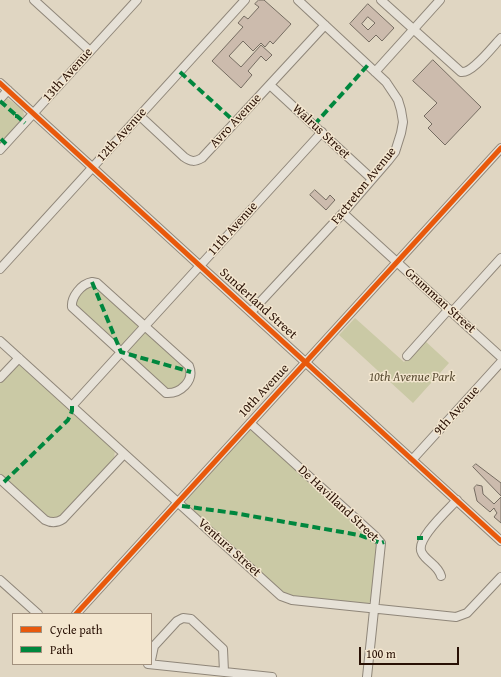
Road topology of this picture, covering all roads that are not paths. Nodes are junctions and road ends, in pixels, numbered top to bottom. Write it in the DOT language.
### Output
graph roads {
  1 [pos="34,0"];
  2 [pos="136,0"];
  3 [pos="245,0"];
  4 [pos="298,0"];
  5 [pos="381,0"];
  6 [pos="440,0"];
  7 [pos="325,25"];
  8 [pos="414,30"];
  9 [pos="501,38"];
  10 [pos="90,51"];
  11 [pos="375,72"];
  12 [pos="0,83"];
  13 [pos="270,85"];
  14 [pos="8,90"];
  15 [pos="0,99"];
  16 [pos="34,113"];
  17 [pos="140,116"];
  18 [pos="322,132"];
  19 [pos="501,148"];
  20 [pos="0,150"];
  21 [pos="93,168"];
  22 [pos="372,179"];
  23 [pos="343,213"];
  24 [pos="501,258"];
  25 [pos="397,262"];
  26 [pos="200,266"];
  27 [pos="0,269"];
  28 [pos="450,311"];
  29 [pos="251,312"];
  30 [pos="145,326"];
  31 [pos="0,341"];
  32 [pos="121,352"];
  33 [pos="407,356"];
  34 [pos="501,357"];
  35 [pos="18,358"];
  36 [pos="306,362"];
  37 [pos="501,362"];
  38 [pos="0,378"];
  39 [pos="72,406"];
  40 [pos="250,423"];
  41 [pos="124,454"];
  42 [pos="412,460"];
  43 [pos="1,482"];
  44 [pos="457,500"];
  45 [pos="178,502"];
  46 [pos="501,541"];
  47 [pos="441,576"];
  48 [pos="501,577"];
  49 [pos="0,580"];
  50 [pos="374,608"];
  51 [pos="37,613"];
  52 [pos="77,613"];
  53 [pos="152,655"];
  54 [pos="152,664"];
  55 [pos="224,672"];
  56 [pos="272,677"];
  57 [pos="367,677"];
  1 -- 10 [label="street"];
  2 -- 10 [label="street, 13th Avenue"];
  3 -- 17 [label="street, 12th Avenue"];
  4 -- 7 [label="street, Factreton Avenue"];
  5 -- 8 [label="street"];
  6 -- 8 [label="street"];
  7 -- 11 [label="street, Factreton Avenue"];
  7 -- 13 [label="street, Avro Avenue"];
  8 -- 9 [label="street"];
  8 -- 11 [label="street"];
  10 -- 16 [label="street, 13th Avenue"];
  11 -- 22 [label="street, Factreton Avenue"];
  12 -- 14 [label="street, Sunderland Street"];
  13 -- 17 [label="street, Avro Avenue"];
  13 -- 18 [label="street, Walrus Street"];
  14 -- 15 [label="street"];
  14 -- 16 [label="street, Sunderland Street"];
  16 -- 20 [label="street, 13th Avenue"];
  16 -- 21 [label="street, Sunderland Street"];
  17 -- 21 [label="street, 12th Avenue"];
  18 -- 22 [label="street, Walrus Street"];
  18 -- 26 [label="street, 11th Avenue"];
  19 -- 25 [label="street, 10th Avenue"];
  21 -- 26 [label="street, Sunderland Street"];
  21 -- 27 [label="street, 12th Avenue"];
  22 -- 23 [label="street, Factreton Avenue"];
  23 -- 25 [label="street, Grumman Street"];
  23 -- 29 [label="street, Factreton Avenue"];
  24 -- 28 [label="street"];
  25 -- 28 [label="street, Grumman Street"];
  25 -- 36 [label="street, 10th Avenue"];
  26 -- 29 [label="street, Sunderland Street"];
  26 -- 30 [label="street, 11th Avenue"];
  28 -- 33 [label="street"];
  28 -- 34 [label="street, Grumman Street"];
  29 -- 36 [label="street, Sunderland Street"];
  30 -- 32 [label="street, 11th Avenue"];
  30 -- 32 [label="street"];
  30 -- 32 [label="street"];
  31 -- 35 [label="street, Ventura Street"];
  32 -- 39 [label="street, 11th Avenue"];
  35 -- 38 [label="street"];
  35 -- 39 [label="street, Ventura Street"];
  36 -- 40 [label="street, 10th Avenue"];
  36 -- 42 [label="street, Sunderland Street"];
  37 -- 42 [label="street, 9th Avenue"];
  39 -- 41 [label="street, Ventura Street"];
  40 -- 45 [label="street, 10th Avenue"];
  40 -- 50 [label="street, De Havilland Street"];
  41 -- 43 [label="street"];
  41 -- 45 [label="street, Ventura Street"];
  42 -- 44 [label="street, Sunderland Street"];
  44 -- 46 [label="street, Sunderland Street"];
  44 -- 47 [label="street"];
  45 -- 50 [label="street, Ventura Street"];
  45 -- 52 [label="street, 10th Avenue"];
  48 -- 50 [label="street, Ventura Street"];
  49 -- 51 [label="street"];
  50 -- 57 [label="street, De Havilland Street"];
  53 -- 55 [label="street"];
  54 -- 55 [label="street"];
  55 -- 56 [label="street"];
}
